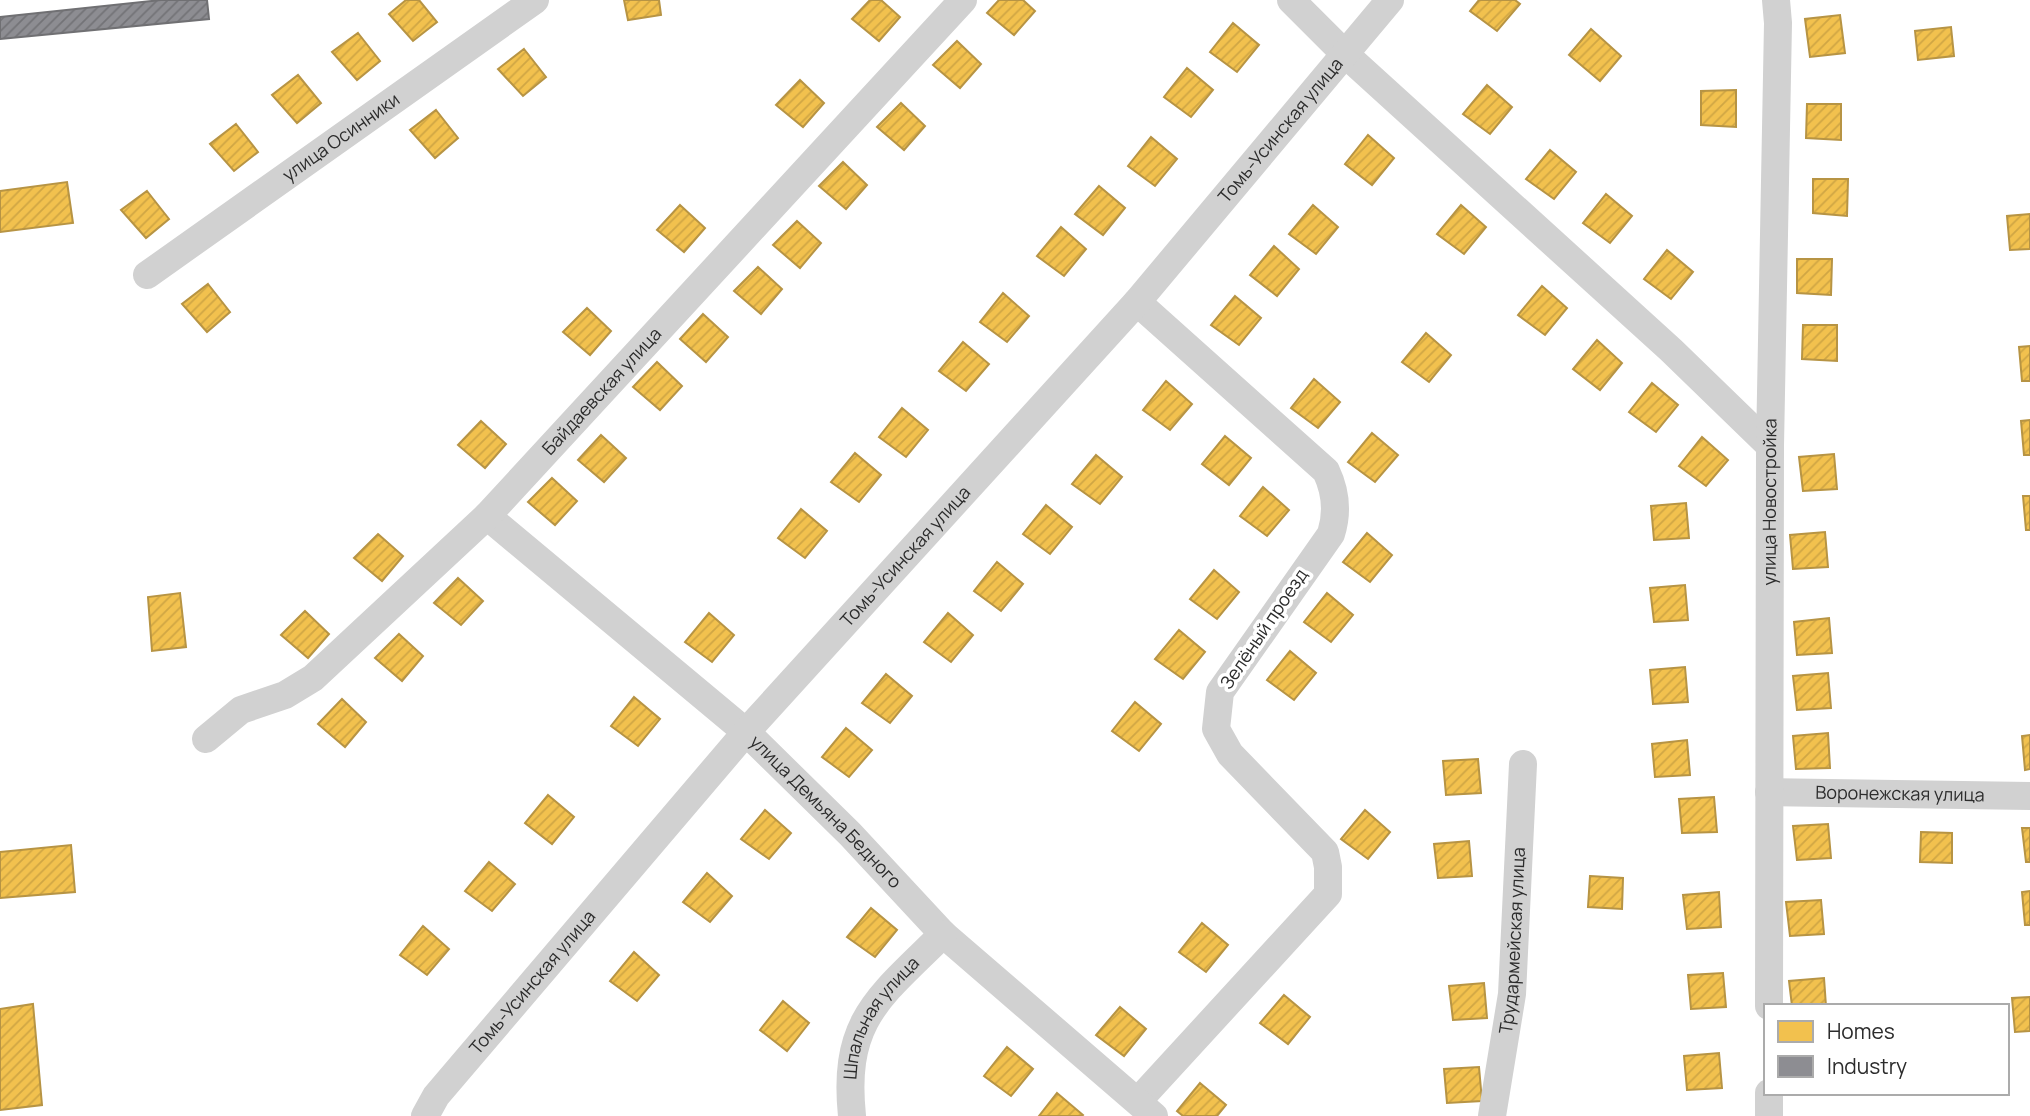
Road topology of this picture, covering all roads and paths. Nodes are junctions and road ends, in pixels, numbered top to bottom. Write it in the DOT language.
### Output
graph roads {
  1 [pos="535,0"];
  2 [pos="963,0"];
  3 [pos="1291,0"];
  4 [pos="1390,0"];
  5 [pos="1776,0"];
  6 [pos="1345,54"];
  7 [pos="147,275"];
  8 [pos="1137,302"];
  9 [pos="1770,446"];
  10 [pos="487,516"];
  11 [pos="746,732"];
  12 [pos="206,739"];
  13 [pos="1523,765"];
  14 [pos="1769,792"];
  15 [pos="2030,796"];
  16 [pos="943,934"];
  17 [pos="1769,1004"];
  18 [pos="1769,1095"];
  19 [pos="1146,1108"];
  20 [pos="425,1116"];
  21 [pos="852,1116"];
  22 [pos="1493,1116"];
  23 [pos="1769,1116"];
  1 -- 7 [label="street, улица Осинники"];
  2 -- 10 [label="street, Байдаевская улица"];
  3 -- 6 [label="street"];
  4 -- 6 [label="street, Томь-Усинская улица"];
  5 -- 9 [label="street, улица Новостройка"];
  6 -- 8 [label="street, Томь-Усинская улица"];
  6 -- 9 [label="street"];
  8 -- 11 [label="street, Томь-Усинская улица"];
  8 -- 19 [label="street, Зелёный проезд"];
  9 -- 14 [label="street, улица Новостройка"];
  10 -- 11 [label="street, улица Демьяна Бедного"];
  10 -- 12 [label="street, Байдаевская улица"];
  11 -- 16 [label="street, улица Демьяна Бедного"];
  11 -- 20 [label="street, Томь-Усинская улица"];
  13 -- 22 [label="street, Трудармейская улица"];
  14 -- 15 [label="street, Воронежская улица"];
  14 -- 17 [label="street, улица Новостройка"];
  16 -- 19 [label="street, улица Демьяна Бедного"];
  16 -- 21 [label="street, Шпальная улица"];
  18 -- 23 [label="street"];
}
